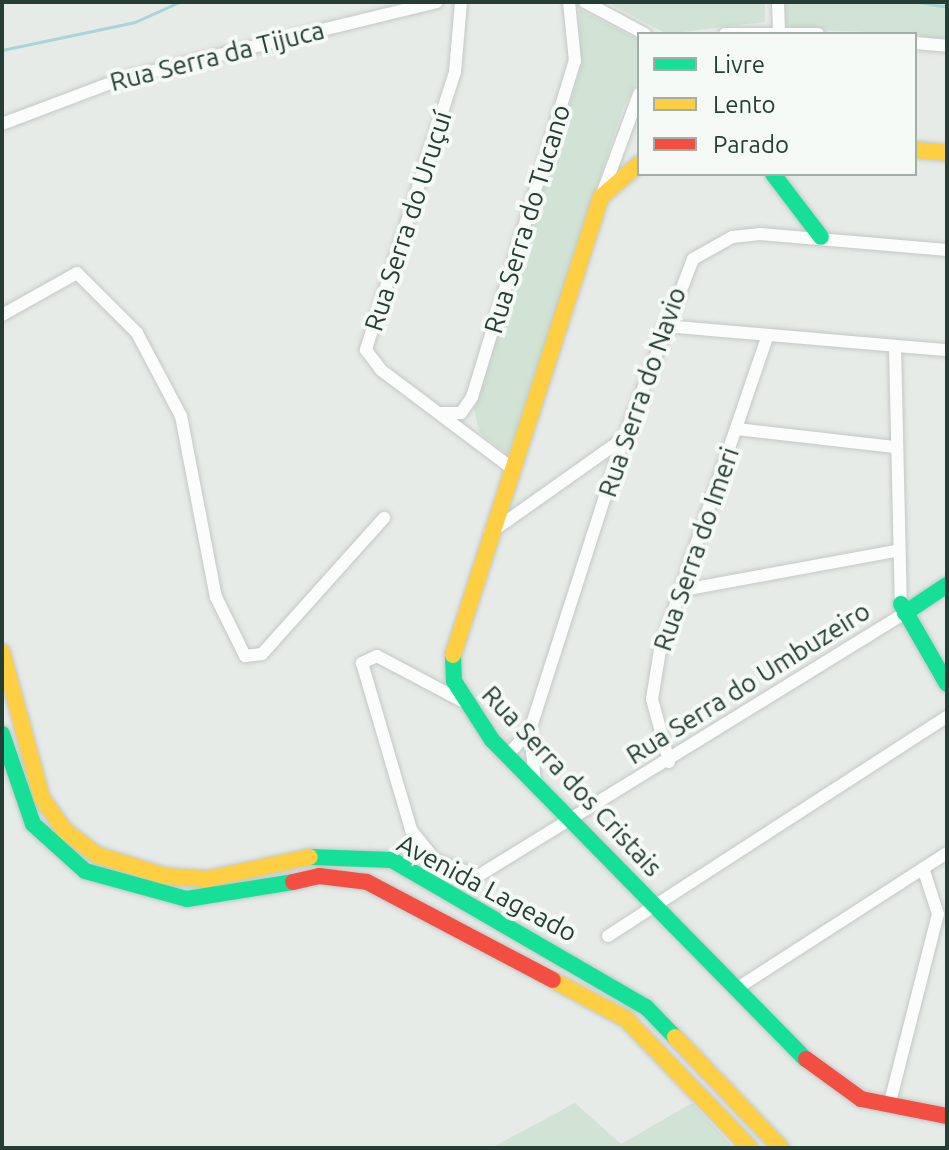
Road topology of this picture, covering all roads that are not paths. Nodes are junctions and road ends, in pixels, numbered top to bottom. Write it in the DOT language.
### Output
graph roads {
  1 [pos="437,2"];
  2 [pos="461,2"];
  3 [pos="569,2"];
  4 [pos="585,2"];
  5 [pos="778,2"];
  6 [pos="779,30"];
  7 [pos="641,32"];
  8 [pos="752,32"];
  9 [pos="798,32"];
  10 [pos="917,43"];
  11 [pos="947,46"];
  12 [pos="637,99"];
  13 [pos="2,124"];
  14 [pos="917,150"];
  15 [pos="947,153"];
  16 [pos="637,166"];
  17 [pos="775,176"];
  18 [pos="601,197"];
  19 [pos="821,237"];
  20 [pos="947,250"];
  21 [pos="2,315"];
  22 [pos="665,326"];
  23 [pos="767,338"];
  24 [pos="895,346"];
  25 [pos="947,350"];
  26 [pos="442,413"];
  27 [pos="736,429"];
  28 [pos="624,438"];
  29 [pos="895,447"];
  30 [pos="510,467"];
  31 [pos="384,518"];
  32 [pos="487,535"];
  33 [pos="895,551"];
  34 [pos="947,585"];
  35 [pos="683,590"];
  36 [pos="903,608"];
  37 [pos="2,652"];
  38 [pos="947,684"];
  39 [pos="462,701"];
  40 [pos="947,717"];
  41 [pos="530,730"];
  42 [pos="2,734"];
  43 [pos="508,755"];
  44 [pos="669,762"];
  45 [pos="535,782"];
  46 [pos="574,821"];
  47 [pos="947,853"];
  48 [pos="923,868"];
  49 [pos="655,904"];
  50 [pos="608,936"];
  51 [pos="736,989"];
  52 [pos="889,1106"];
  53 [pos="947,1116"];
  54 [pos="750,1148"];
  55 [pos="781,1148"];
  1 -- 13 [label="street, Rua Serra da Tijuca"];
  2 -- 26 [label="street, Rua Serra do Uruçuí"];
  3 -- 26 [label="street, Rua Serra do Tucano"];
  4 -- 7 [label="street"];
  5 -- 6 [label="street"];
  6 -- 8 [label="street"];
  6 -- 9 [label="street"];
  10 -- 11 [label="street"];
  12 -- 18 [label="street"];
  14 -- 15 [label="main road"];
  16 -- 18 [label="main road"];
  17 -- 19 [label="main road"];
  18 -- 30 [label="main road, Rua Serra dos Cristais"];
  19 -- 20 [label="street, Rua Serra do Navio"];
  19 -- 22 [label="street, Rua Serra do Navio"];
  21 -- 31 [label="street"];
  22 -- 23 [label="street"];
  22 -- 28 [label="street, Rua Serra do Navio"];
  23 -- 24 [label="street"];
  23 -- 27 [label="street, Rua Serra do Imeri"];
  24 -- 25 [label="street"];
  24 -- 29 [label="street"];
  26 -- 30 [label="street, Rua Serra do Uruçuí"];
  27 -- 29 [label="street"];
  27 -- 35 [label="street, Rua Serra do Imeri"];
  28 -- 32 [label="street"];
  28 -- 41 [label="street, Rua Serra do Navio"];
  29 -- 33 [label="street"];
  30 -- 32 [label="main road, Rua Serra dos Cristais"];
  32 -- 39 [label="main road, Rua Serra dos Cristais"];
  33 -- 35 [label="street"];
  33 -- 36 [label="street"];
  34 -- 36 [label="main road, Rua Serra do Umbuzeiro"];
  35 -- 44 [label="street, Rua Serra do Imeri"];
  36 -- 38 [label="main road"];
  36 -- 44 [label="street, Rua Serra do Umbuzeiro"];
  37 -- 55 [label="main road, Avenida Lageado"];
  39 -- 43 [label="main road, Rua Serra dos Cristais"];
  39 -- 46 [label="street"];
  40 -- 49 [label="street"];
  41 -- 43 [label="street, Rua Serra do Navio"];
  41 -- 45 [label="street, Rua Serra do Navio"];
  42 -- 54 [label="main road, Avenida Lageado"];
  43 -- 45 [label="main road, Rua Serra dos Cristais"];
  44 -- 46 [label="street, Rua Serra do Umbuzeiro"];
  45 -- 46 [label="main road, Rua Serra dos Cristais"];
  46 -- 49 [label="main road, Rua Serra dos Cristais"];
  47 -- 48 [label="street"];
  48 -- 51 [label="street"];
  48 -- 52 [label="street"];
  49 -- 50 [label="street"];
  49 -- 51 [label="main road, Rua Serra dos Cristais"];
  51 -- 52 [label="main road, Rua Serra dos Cristais"];
  52 -- 53 [label="main road, Rua Serra dos Cristais"];
}
